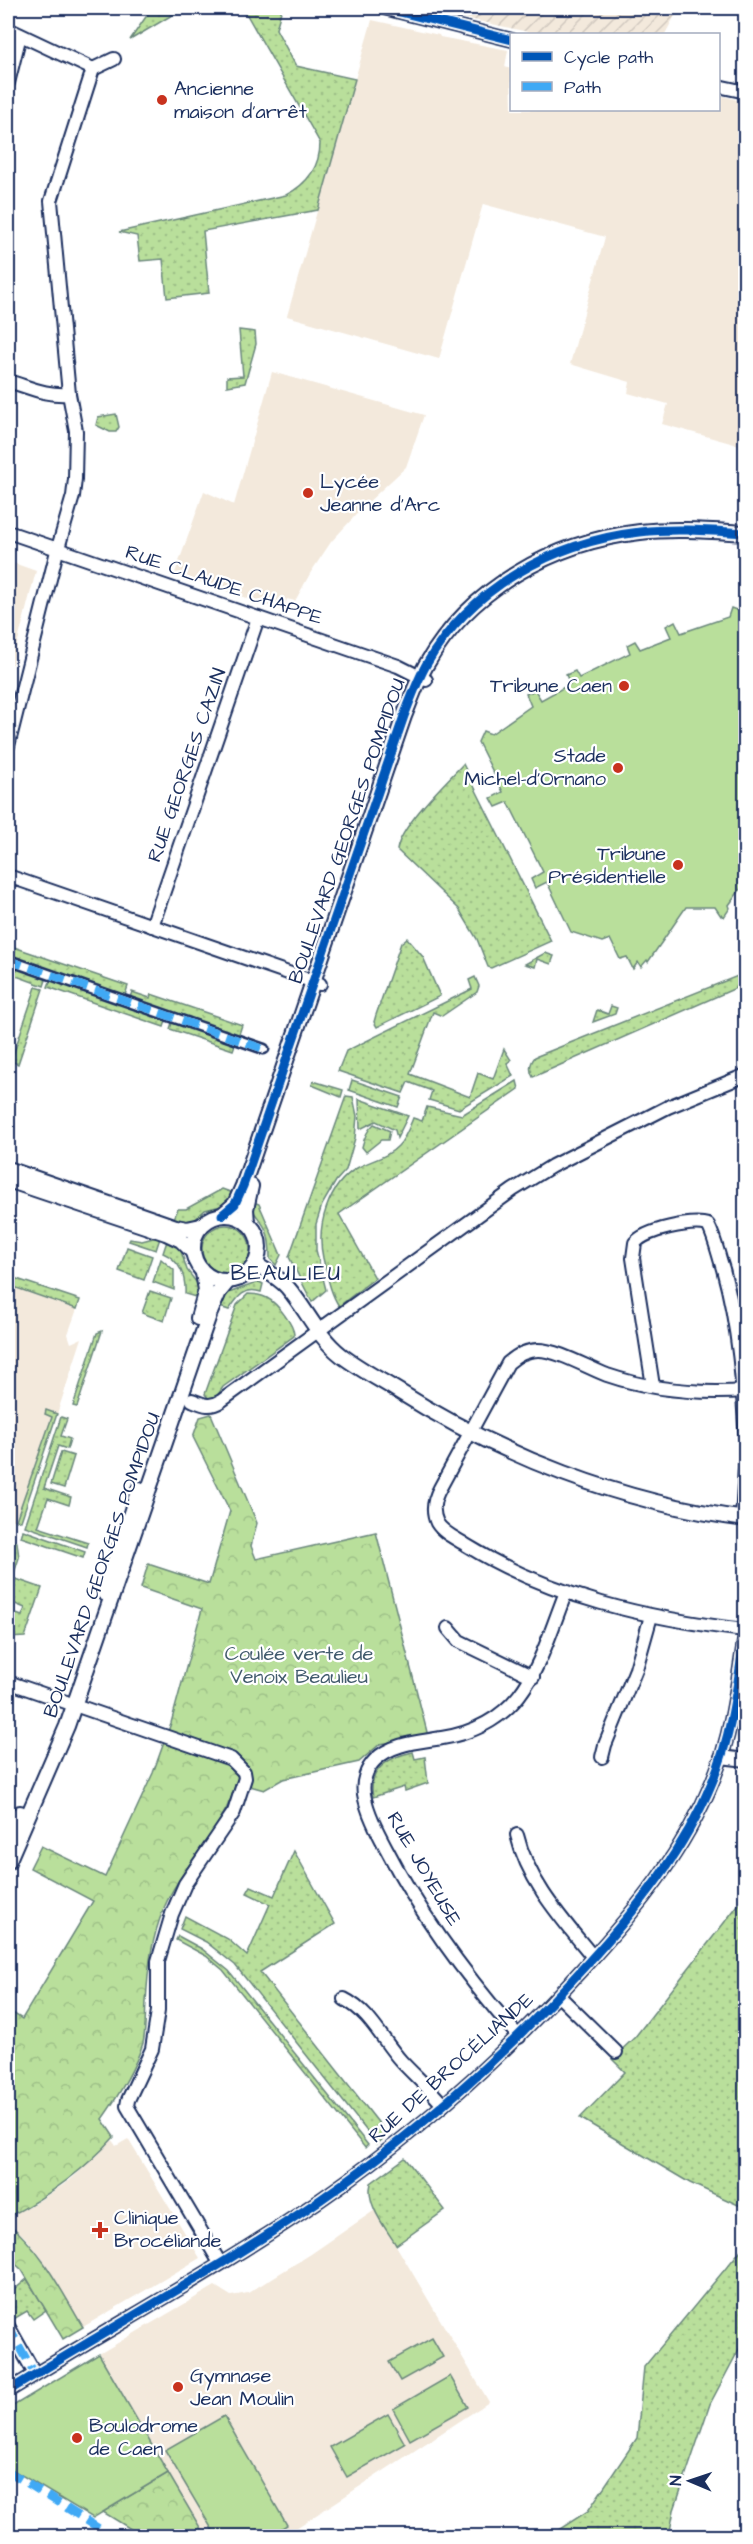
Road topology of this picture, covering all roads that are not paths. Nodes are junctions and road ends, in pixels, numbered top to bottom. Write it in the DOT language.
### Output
graph roads {
  1 [pos="384,8"];
  2 [pos="8,29"];
  3 [pos="20,35"];
  4 [pos="510,40"];
  5 [pos="114,59"];
  6 [pos="93,69"];
  7 [pos="8,82"];
  8 [pos="720,86"];
  9 [pos="746,92"];
  10 [pos="8,381"];
  11 [pos="69,394"];
  12 [pos="8,532"];
  13 [pos="746,533"];
  14 [pos="746,540"];
  15 [pos="57,549"];
  16 [pos="258,618"];
  17 [pos="423,679"];
  18 [pos="8,746"];
  19 [pos="8,876"];
  20 [pos="152,926"];
  21 [pos="8,960"];
  22 [pos="317,983"];
  23 [pos="264,1048"];
  24 [pos="746,1075"];
  25 [pos="8,1169"];
  26 [pos="8,1180"];
  27 [pos="222,1215"];
  28 [pos="247,1223"];
  29 [pos="201,1226"];
  30 [pos="192,1251"];
  31 [pos="255,1264"];
  32 [pos="203,1273"];
  33 [pos="228,1281"];
  34 [pos="317,1331"];
  35 [pos="653,1386"];
  36 [pos="744,1391"];
  37 [pos="192,1400"];
  38 [pos="471,1433"];
  39 [pos="746,1445"];
  40 [pos="746,1450"];
  41 [pos="744,1519"];
  42 [pos="566,1592"];
  43 [pos="651,1616"];
  44 [pos="448,1629"];
  45 [pos="745,1629"];
  46 [pos="533,1677"];
  47 [pos="8,1682"];
  48 [pos="70,1704"];
  49 [pos="602,1757"];
  50 [pos="721,1757"];
  51 [pos="746,1760"];
  52 [pos="517,1835"];
  53 [pos="8,1840"];
  54 [pos="8,1862"];
  55 [pos="593,1957"];
  56 [pos="559,1996"];
  57 [pos="344,1999"];
  58 [pos="519,2037"];
  59 [pos="616,2052"];
  60 [pos="443,2105"];
  61 [pos="220,2263"];
  62 [pos="8,2325"];
  63 [pos="35,2374"];
  64 [pos="8,2391"];
  1 -- 4 [label="street"];
  2 -- 3 [label="street"];
  3 -- 6 [label="street"];
  3 -- 7 [label="street"];
  5 -- 6 [label="street"];
  6 -- 11 [label="street"];
  8 -- 9 [label="street"];
  10 -- 11 [label="street"];
  11 -- 15 [label="street"];
  12 -- 15 [label="street, RUE CLAUDE CHAPPE"];
  13 -- 17 [label="street, BOULEVARD GEORGES POMPIDOU"];
  14 -- 17 [label="street, BOULEVARD GEORGES POMPIDOU"];
  15 -- 16 [label="street, RUE CLAUDE CHAPPE"];
  15 -- 18 [label="street"];
  16 -- 17 [label="street, RUE CLAUDE CHAPPE"];
  16 -- 20 [label="street, RUE GEORGES CAZIN"];
  17 -- 22 [label="street, BOULEVARD GEORGES POMPIDOU"];
  19 -- 20 [label="street"];
  20 -- 22 [label="street"];
  21 -- 23 [label="street"];
  22 -- 27 [label="street, BOULEVARD GEORGES POMPIDOU"];
  22 -- 28 [label="street, BOULEVARD GEORGES POMPIDOU"];
  24 -- 34 [label="street"];
  25 -- 29 [label="street"];
  26 -- 30 [label="street"];
  27 -- 28 [label="street"];
  27 -- 29 [label="street"];
  28 -- 31 [label="street"];
  29 -- 30 [label="street"];
  30 -- 32 [label="street"];
  31 -- 33 [label="street"];
  31 -- 34 [label="street"];
  32 -- 33 [label="street"];
  32 -- 48 [label="street, BOULEVARD GEORGES POMPIDOU"];
  33 -- 48 [label="street, BOULEVARD GEORGES POMPIDOU"];
  34 -- 37 [label="street"];
  34 -- 38 [label="street"];
  35 -- 36 [label="street"];
  35 -- 36 [label="street"];
  35 -- 38 [label="street"];
  36 -- 39 [label="street"];
  38 -- 41 [label="street"];
  38 -- 42 [label="street"];
  40 -- 41 [label="street"];
  42 -- 43 [label="street"];
  42 -- 46 [label="street, RUE JOYEUSE"];
  43 -- 45 [label="street"];
  43 -- 49 [label="street"];
  44 -- 46 [label="street"];
  45 -- 50 [label="street, RUE DE BROCÉLIANDE"];
  46 -- 58 [label="street, RUE JOYEUSE"];
  47 -- 48 [label="street"];
  48 -- 53 [label="street, BOULEVARD GEORGES POMPIDOU"];
  48 -- 54 [label="street, BOULEVARD GEORGES POMPIDOU"];
  48 -- 61 [label="street"];
  50 -- 51 [label="street"];
  50 -- 55 [label="street, RUE DE BROCÉLIANDE"];
  52 -- 55 [label="street"];
  55 -- 56 [label="street, RUE DE BROCÉLIANDE"];
  56 -- 58 [label="street, RUE DE BROCÉLIANDE"];
  56 -- 59 [label="street"];
  57 -- 60 [label="street"];
  58 -- 60 [label="street, RUE DE BROCÉLIANDE"];
  60 -- 61 [label="street, RUE DE BROCÉLIANDE"];
  61 -- 63 [label="street, RUE DE BROCÉLIANDE"];
  62 -- 63 [label="street"];
  63 -- 64 [label="street, RUE DE BROCÉLIANDE"];
}
